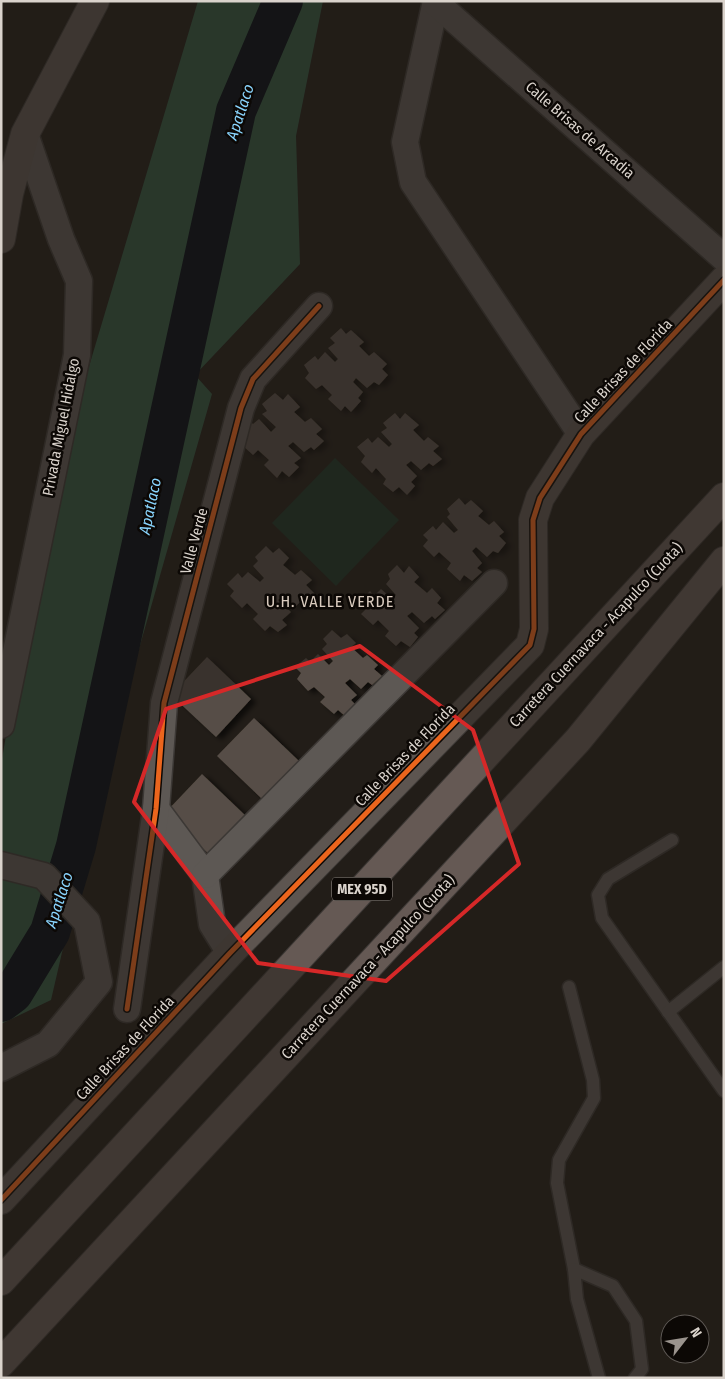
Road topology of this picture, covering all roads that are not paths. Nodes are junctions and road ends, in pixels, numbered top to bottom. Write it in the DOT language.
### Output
graph roads {
  1 [pos="95,1"];
  2 [pos="436,2"];
  3 [pos="25,134"];
  4 [pos="1,239"];
  5 [pos="724,258"];
  6 [pos="724,280"];
  7 [pos="319,306"];
  8 [pos="581,434"];
  9 [pos="724,497"];
  10 [pos="724,561"];
  11 [pos="494,584"];
  12 [pos="1,725"];
  13 [pos="156,809"];
  14 [pos="672,840"];
  15 [pos="1,865"];
  16 [pos="205,874"];
  17 [pos="230,953"];
  18 [pos="724,967"];
  19 [pos="569,987"];
  20 [pos="127,1009"];
  21 [pos="668,1012"];
  22 [pos="1,1068"];
  23 [pos="724,1090"];
  24 [pos="1,1200"];
  25 [pos="574,1269"];
  26 [pos="1,1281"];
  27 [pos="1,1363"];
  28 [pos="599,1378"];
  29 [pos="635,1378"];
  1 -- 3 [label="street"];
  2 -- 5 [label="street, Calle Brisas de Arcadia"];
  2 -- 8 [label="street, Calle Brisas de Florida"];
  3 -- 4 [label="street"];
  3 -- 12 [label="street, Privada Miguel Hidalgo"];
  6 -- 8 [label="street, Calle Brisas de Florida"];
  7 -- 13 [label="street, Valle Verde"];
  8 -- 17 [label="street, Calle Brisas de Florida"];
  9 -- 26 [label="highway, Carretera Cuernavaca - Acapulco (Cuota) / MEX 95D"];
  10 -- 27 [label="highway, Carretera Cuernavaca - Acapulco (Cuota)"];
  11 -- 16 [label="street"];
  13 -- 16 [label="street"];
  13 -- 20 [label="street, Valle Verde"];
  14 -- 21 [label="lane"];
  15 -- 22 [label="street"];
  16 -- 17 [label="street"];
  17 -- 24 [label="street, Calle Brisas de Florida"];
  18 -- 21 [label="lane"];
  19 -- 25 [label="lane"];
  21 -- 23 [label="lane"];
  25 -- 28 [label="lane"];
  25 -- 29 [label="lane"];
}
